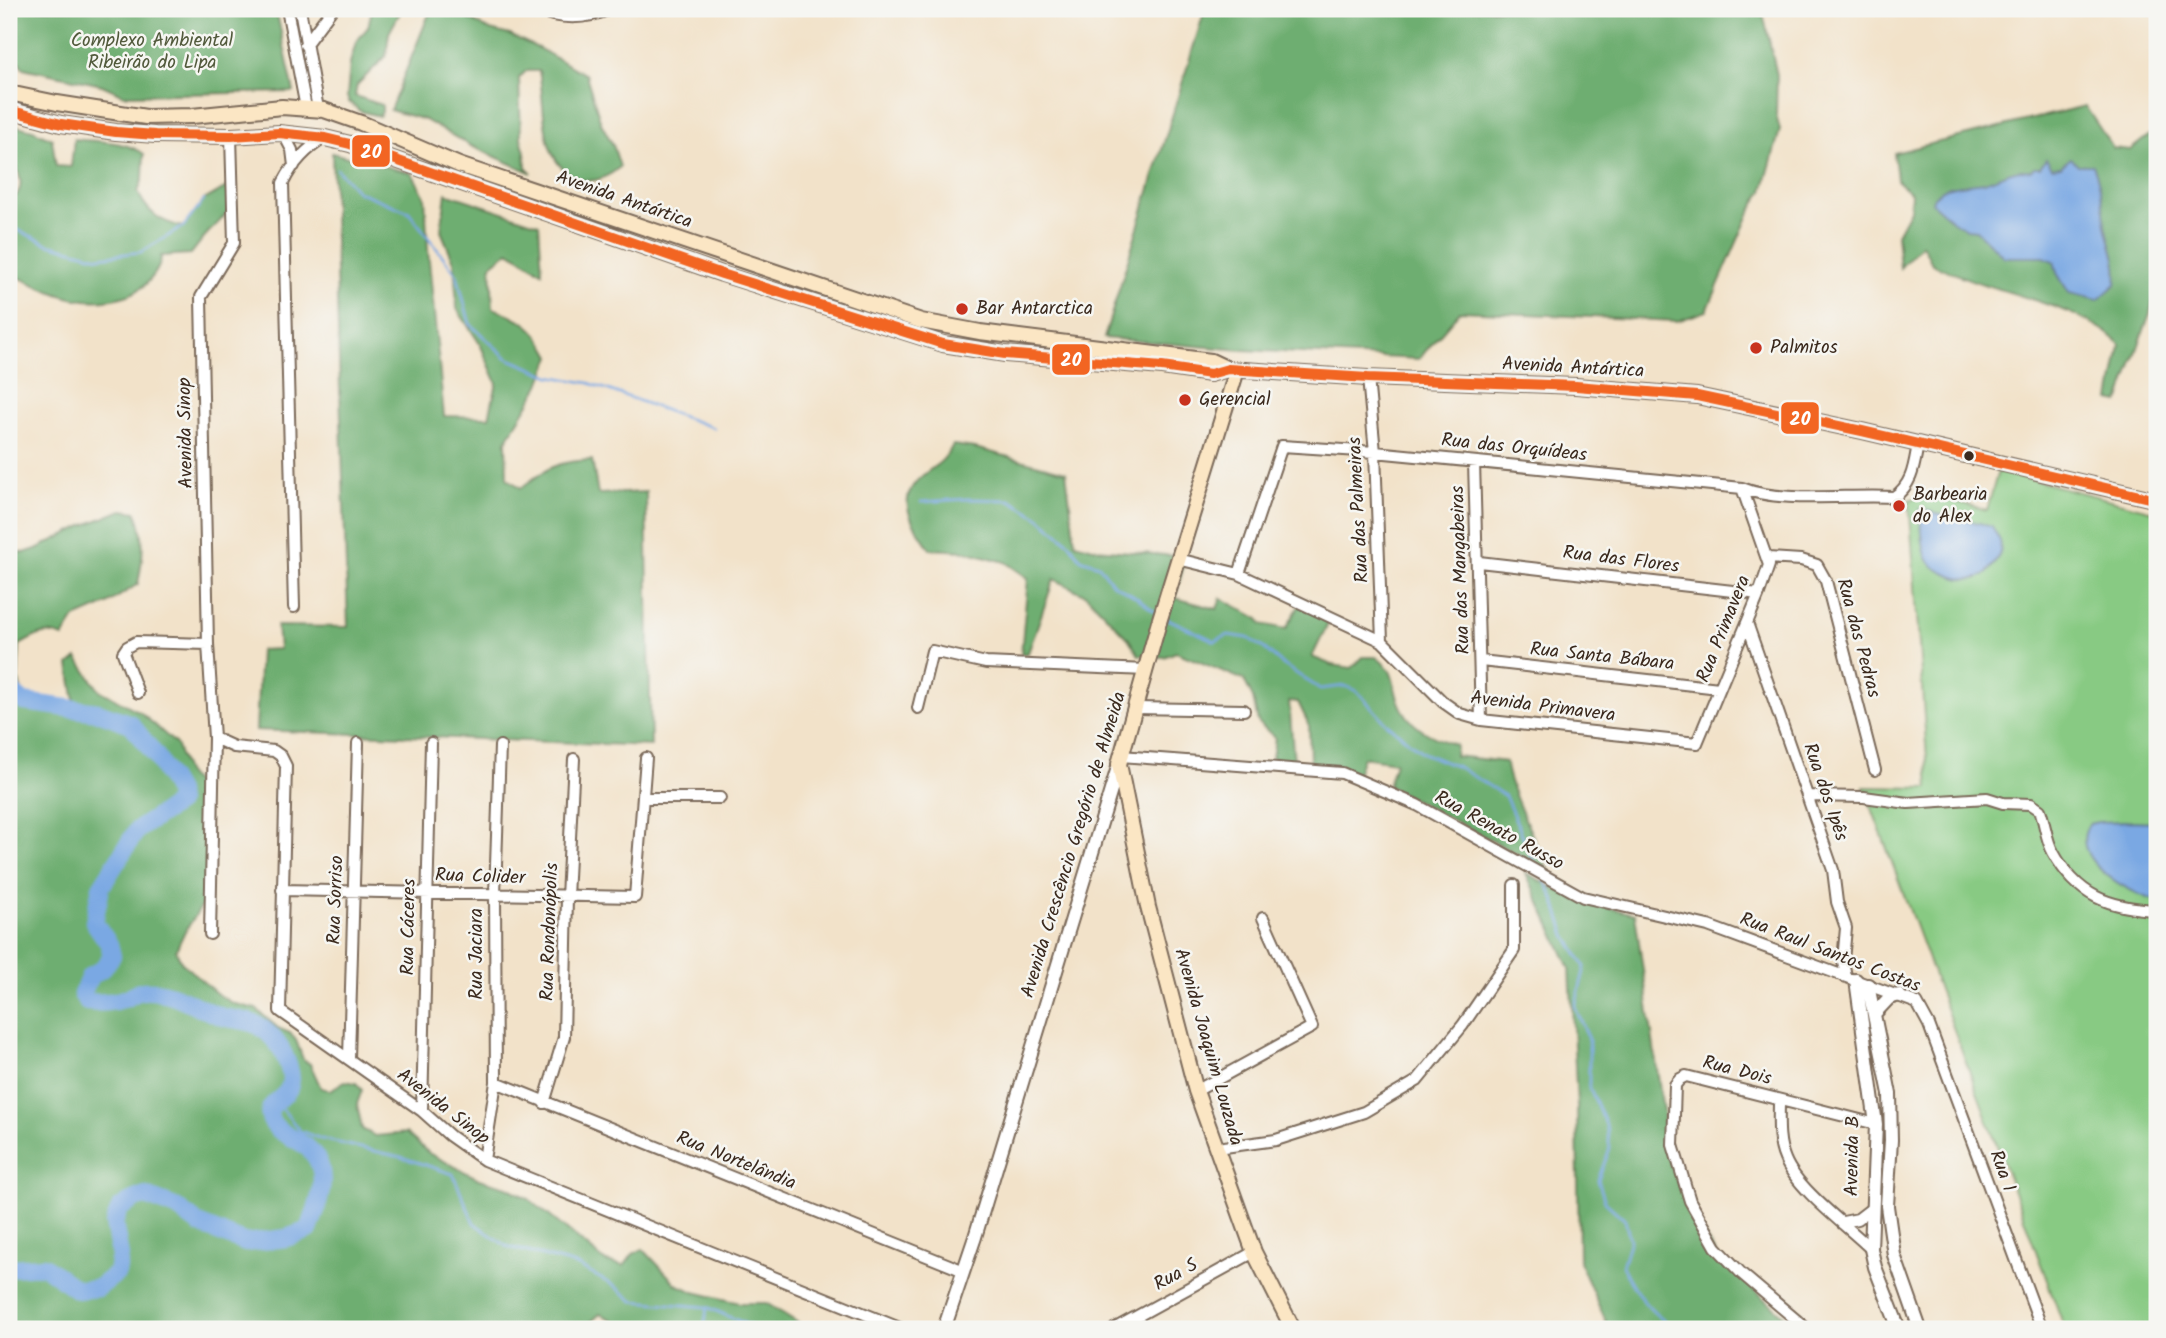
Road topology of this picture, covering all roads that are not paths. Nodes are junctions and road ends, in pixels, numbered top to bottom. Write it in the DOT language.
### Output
graph roads {
  1 [pos="287,9"];
  2 [pos="300,9"];
  3 [pos="332,9"];
  4 [pos="536,9"];
  5 [pos="610,9"];
  6 [pos="307,45"];
  7 [pos="295,47"];
  8 [pos="9,93"];
  9 [pos="308,108"];
  10 [pos="9,110"];
  11 [pos="341,115"];
  12 [pos="283,133"];
  13 [pos="231,136"];
  14 [pos="325,138"];
  15 [pos="294,166"];
  16 [pos="980,332"];
  17 [pos="920,338"];
  18 [pos="1232,370"];
  19 [pos="1368,378"];
  20 [pos="1918,444"];
  21 [pos="1375,452"];
  22 [pos="1474,462"];
  23 [pos="1742,488"];
  24 [pos="2157,500"];
  25 [pos="1768,558"];
  26 [pos="1178,559"];
  27 [pos="1479,562"];
  28 [pos="1238,574"];
  29 [pos="1759,594"];
  30 [pos="294,607"];
  31 [pos="1747,623"];
  32 [pos="1382,640"];
  33 [pos="208,644"];
  34 [pos="1481,661"];
  35 [pos="1146,670"];
  36 [pos="1719,688"];
  37 [pos="138,693"];
  38 [pos="918,708"];
  39 [pos="1136,708"];
  40 [pos="1244,710"];
  41 [pos="1481,720"];
  42 [pos="214,738"];
  43 [pos="358,743"];
  44 [pos="430,743"];
  45 [pos="1697,743"];
  46 [pos="500,746"];
  47 [pos="646,758"];
  48 [pos="574,759"];
  49 [pos="1120,760"];
  50 [pos="1875,770"];
  51 [pos="1808,796"];
  52 [pos="644,798"];
  53 [pos="720,799"];
  54 [pos="1514,885"];
  55 [pos="282,890"];
  56 [pos="353,890"];
  57 [pos="427,892"];
  58 [pos="495,895"];
  59 [pos="567,897"];
  60 [pos="2157,910"];
  61 [pos="1263,918"];
  62 [pos="1708,926"];
  63 [pos="210,934"];
  64 [pos="1857,980"];
  65 [pos="1899,995"];
  66 [pos="1874,1014"];
  67 [pos="1929,1025"];
  68 [pos="349,1058"];
  69 [pos="496,1083"];
  70 [pos="1196,1091"];
  71 [pos="1779,1100"];
  72 [pos="544,1103"];
  73 [pos="422,1111"];
  74 [pos="1876,1124"];
  75 [pos="1217,1148"];
  76 [pos="484,1160"];
  77 [pos="1871,1209"];
  78 [pos="1843,1222"];
  79 [pos="1871,1249"];
  80 [pos="1254,1252"];
  81 [pos="964,1271"];
  82 [pos="902,1329"];
  83 [pos="944,1329"];
  84 [pos="1114,1329"];
  85 [pos="1293,1329"];
  86 [pos="1807,1329"];
  87 [pos="1899,1329"];
  88 [pos="1920,1329"];
  89 [pos="2042,1329"];
  1 -- 7 [label="street"];
  2 -- 6 [label="street"];
  3 -- 6 [label="street"];
  4 -- 5 [label="street"];
  6 -- 7 [label="street"];
  6 -- 9 [label="street"];
  7 -- 9 [label="street"];
  8 -- 9 [label="main road, Avenida Antártica"];
  9 -- 11 [label="main road, Avenida Antártica"];
  9 -- 12 [label="main road"];
  10 -- 13 [label="main road, Avenida Antártica"];
  11 -- 14 [label="main road"];
  11 -- 16 [label="main road, Avenida Antártica"];
  12 -- 13 [label="main road, Avenida Antártica"];
  12 -- 14 [label="main road, Avenida Antártica"];
  12 -- 15 [label="street"];
  13 -- 33 [label="street, Avenida Sinop"];
  14 -- 15 [label="street"];
  14 -- 17 [label="main road, Avenida Antártica"];
  15 -- 30 [label="street"];
  16 -- 17 [label="main road"];
  16 -- 18 [label="main road, Avenida Antártica"];
  17 -- 18 [label="main road, Avenida Antártica"];
  18 -- 19 [label="main road, Avenida Antártica"];
  18 -- 26 [label="main road, Avenida Crescêncio Gregório de Almeida"];
  19 -- 20 [label="main road, Avenida Antártica"];
  19 -- 21 [label="street, Rua das Palmeiras"];
  20 -- 23 [label="street, Rua das Orquídeas"];
  20 -- 24 [label="main road, Avenida Antártica"];
  21 -- 22 [label="street, Rua das Orquídeas"];
  21 -- 28 [label="street, Rua das Orquídeas"];
  21 -- 32 [label="street, Rua das Palmeiras"];
  22 -- 23 [label="street, Rua das Orquídeas"];
  22 -- 27 [label="street, Rua das Mangabeiras"];
  23 -- 25 [label="street, Rua Primavera"];
  25 -- 29 [label="street, Rua Primavera"];
  25 -- 50 [label="street, Rua das Pedras"];
  26 -- 28 [label="street, Avenida Primavera"];
  26 -- 35 [label="main road, Avenida Crescêncio Gregório de Almeida"];
  27 -- 29 [label="street, Rua das Flores"];
  27 -- 34 [label="street, Rua das Mangabeiras"];
  28 -- 32 [label="street, Avenida Primavera"];
  29 -- 31 [label="street, Rua Primavera"];
  31 -- 36 [label="street, Rua Primavera"];
  31 -- 51 [label="street, Rua dos Ipês"];
  32 -- 41 [label="street, Avenida Primavera"];
  33 -- 37 [label="street"];
  33 -- 42 [label="street, Avenida Sinop"];
  34 -- 36 [label="street, Rua Santa Bábara"];
  34 -- 41 [label="street, Rua das Mangabeiras"];
  35 -- 38 [label="street"];
  35 -- 39 [label="main road, Avenida Crescêncio Gregório de Almeida"];
  36 -- 45 [label="street, Rua Primavera"];
  39 -- 40 [label="street"];
  39 -- 49 [label="main road, Avenida Crescêncio Gregório de Almeida"];
  41 -- 45 [label="street, Avenida Primavera"];
  42 -- 55 [label="street, Avenida Sinop"];
  42 -- 63 [label="street, Avenida Sinop"];
  43 -- 56 [label="street, Rua Sorriso"];
  44 -- 57 [label="street, Rua Cáceres"];
  46 -- 58 [label="street, Rua Jaciara"];
  47 -- 52 [label="street"];
  48 -- 59 [label="street, Rua Rondonópolis"];
  49 -- 62 [label="street, Rua Renato Russo"];
  49 -- 70 [label="main road, Avenida Joaquim Louzada"];
  49 -- 81 [label="street, Avenida Crescêncio Gregório de Almeida"];
  51 -- 60 [label="street"];
  51 -- 64 [label="street, Rua dos Ipês"];
  52 -- 53 [label="street"];
  52 -- 59 [label="street, Rua Colider"];
  54 -- 75 [label="street"];
  55 -- 56 [label="street, Rua Colider"];
  55 -- 68 [label="street, Avenida Sinop"];
  56 -- 57 [label="street, Rua Colider"];
  56 -- 68 [label="street, Rua Sorriso"];
  57 -- 58 [label="street, Rua Colider"];
  57 -- 73 [label="street, Rua Cáceres"];
  58 -- 59 [label="street, Rua Colider"];
  58 -- 69 [label="street, Rua Jaciara"];
  59 -- 72 [label="street, Rua Rondonópolis"];
  61 -- 70 [label="street"];
  62 -- 64 [label="street, Rua Raul Santos Costas"];
  64 -- 65 [label="street, Rua Raul Santos Costas"];
  64 -- 66 [label="street, Avenida B"];
  64 -- 74 [label="street, Avenida B"];
  65 -- 66 [label="street"];
  65 -- 67 [label="street, Rua Raul Santos Costas"];
  66 -- 88 [label="street, Avenida B"];
  67 -- 89 [label="street, Rua 1"];
  68 -- 73 [label="street, Avenida Sinop"];
  69 -- 72 [label="street, Rua Nortelândia"];
  69 -- 76 [label="street, Rua Jaciara"];
  70 -- 75 [label="main road, Avenida Joaquim Louzada"];
  71 -- 74 [label="street, Rua Dois"];
  71 -- 78 [label="street"];
  71 -- 86 [label="street, Rua Dois"];
  72 -- 81 [label="street, Rua Nortelândia"];
  73 -- 76 [label="street, Avenida Sinop"];
  74 -- 77 [label="street, Avenida B"];
  75 -- 80 [label="main road, Avenida Joaquim Louzada"];
  76 -- 82 [label="street, Avenida Sinop"];
  77 -- 78 [label="street"];
  77 -- 79 [label="street, Avenida B"];
  78 -- 79 [label="street"];
  79 -- 87 [label="street, Avenida B"];
  80 -- 84 [label="street, Rua S"];
  80 -- 85 [label="main road, Avenida Joaquim Louzada"];
  81 -- 83 [label="street, Avenida Crescêncio Gregório de Almeida"];
}
